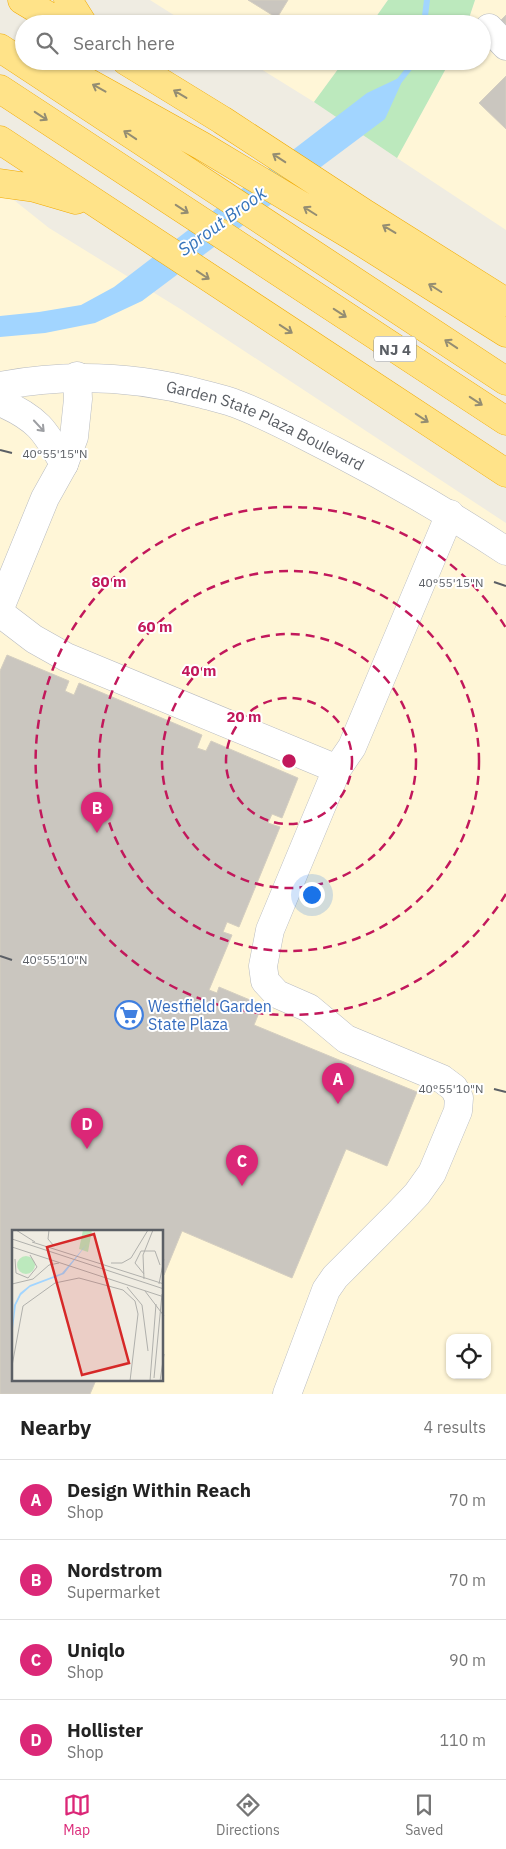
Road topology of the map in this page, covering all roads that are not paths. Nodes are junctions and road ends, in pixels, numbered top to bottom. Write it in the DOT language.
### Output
graph roads {
  1 [pos="22,0"];
  2 [pos="68,0"];
  3 [pos="47,15"];
  4 [pos="77,15"];
  5 [pos="35,70"];
  6 [pos="61,70"];
  7 [pos="141,70"];
  8 [pos="0,89"];
  9 [pos="0,140"];
  10 [pos="0,183"];
  11 [pos="112,214"];
  12 [pos="358,225"];
  13 [pos="415,244"];
  14 [pos="506,290"];
  15 [pos="506,302"];
  16 [pos="506,333"];
  17 [pos="77,376"];
  18 [pos="506,381"];
  19 [pos="0,386"];
  20 [pos="0,402"];
  21 [pos="506,421"];
  22 [pos="64,464"];
  23 [pos="506,473"];
  24 [pos="450,514"];
  25 [pos="506,551"];
  26 [pos="0,608"];
  27 [pos="0,613"];
  28 [pos="337,769"];
  29 [pos="287,1394"];
  1 -- 3 [label="highway"];
  2 -- 4 [label="highway"];
  18 -- 5 [label="highway, NJ 4, one-way"];
  12 -- 6 [label="highway, one-way"];
  12 -- 7 [label="highway, one-way"];
  8 -- 21 [label="highway, NJ 4, one-way"];
  9 -- 11 [label="highway"];
  10 -- 11 [label="highway"];
  11 -- 23 [label="highway, one-way"];
  13 -- 12 [label="highway, one-way"];
  16 -- 12 [label="highway, one-way"];
  13 -- 14 [label="highway"];
  13 -- 15 [label="highway"];
  17 -- 19 [label="street, Garden State Plaza Boulevard"];
  17 -- 22 [label="street"];
  17 -- 24 [label="street, Garden State Plaza Boulevard"];
  20 -- 22 [label="street, one-way"];
  22 -- 26 [label="street"];
  24 -- 25 [label="street, Garden State Plaza Boulevard"];
  24 -- 28 [label="street"];
  27 -- 28 [label="street"];
  28 -- 29 [label="street"];
}
